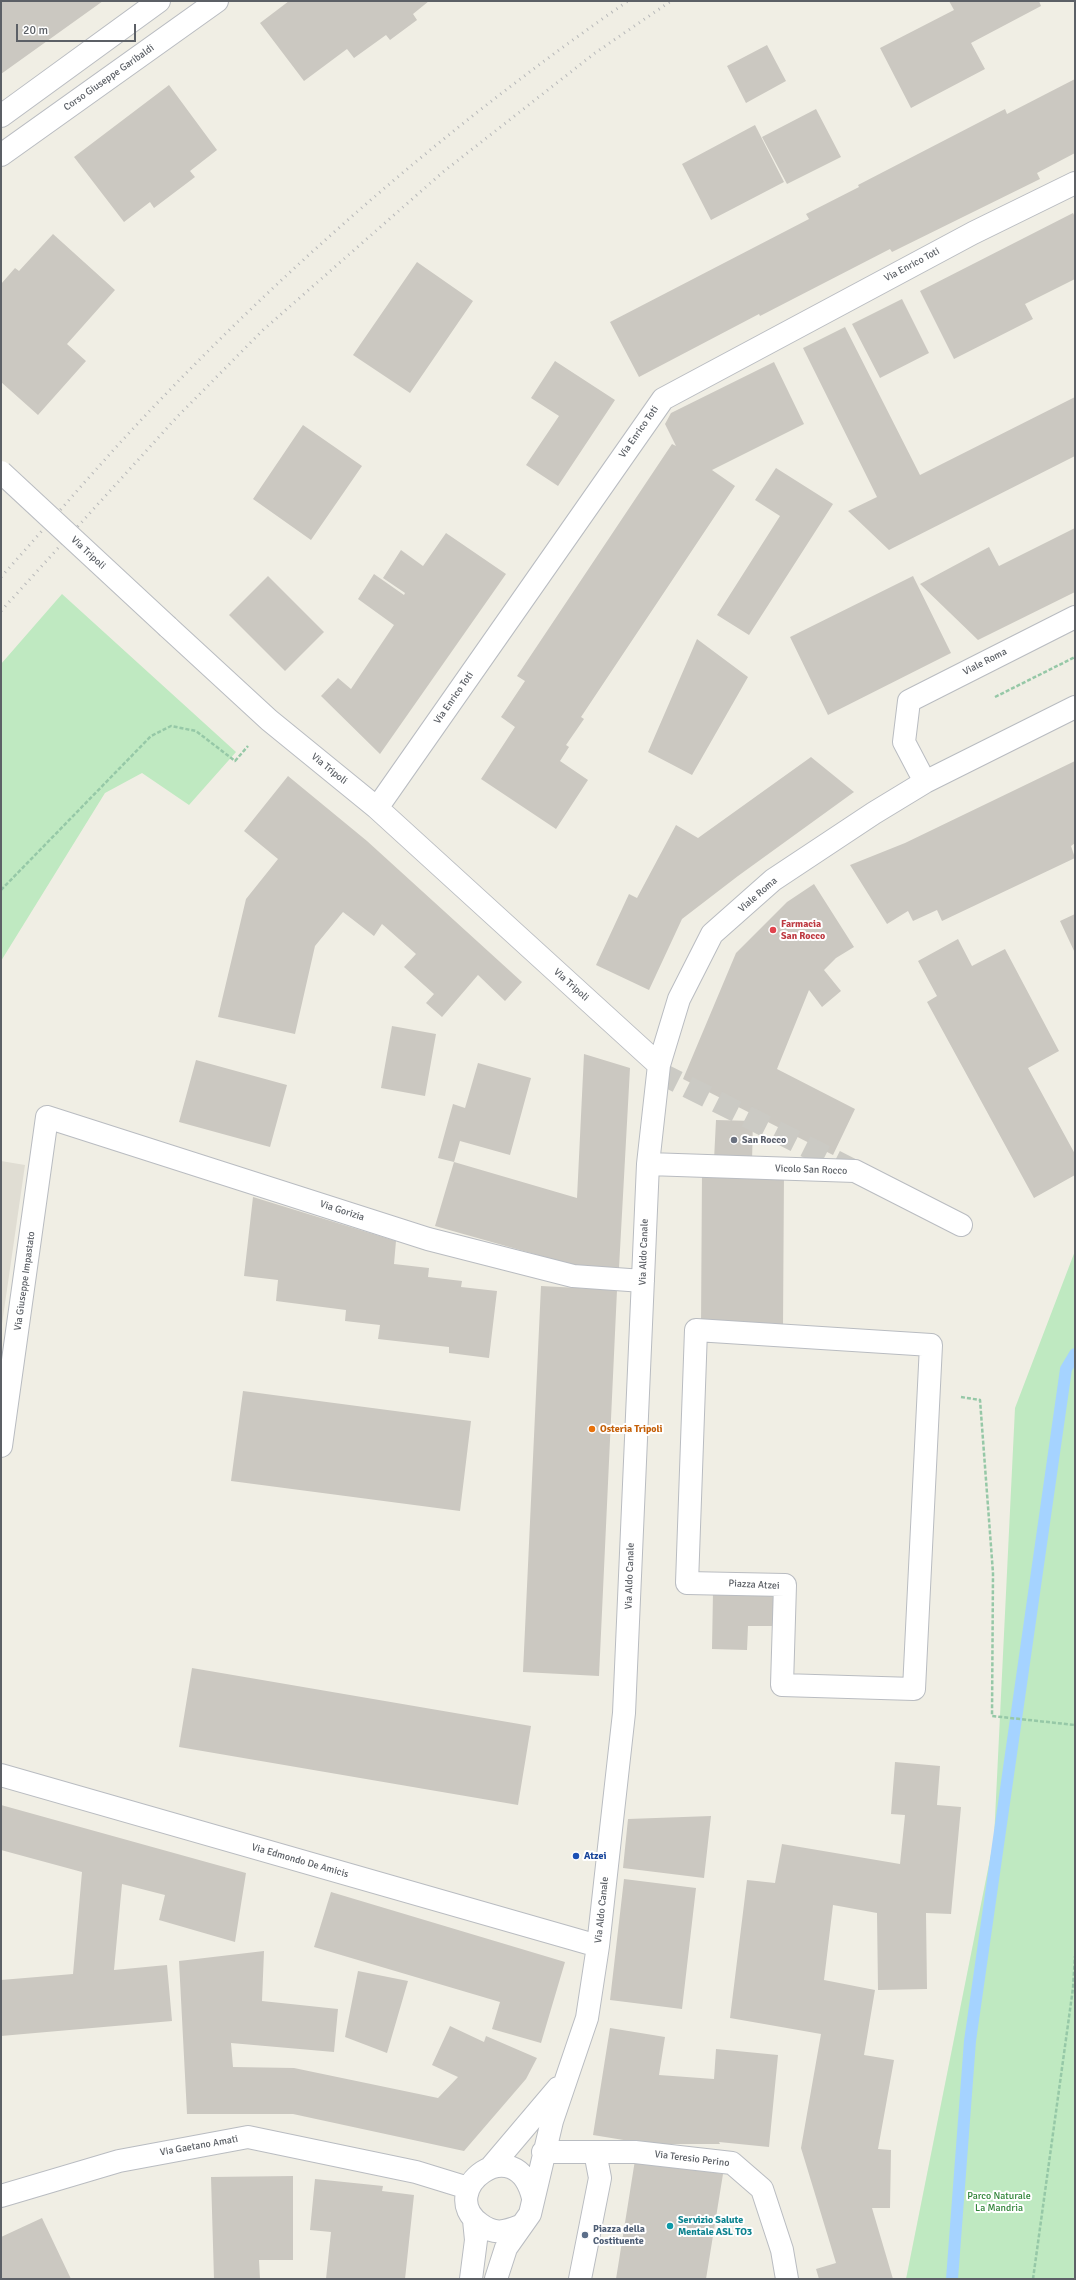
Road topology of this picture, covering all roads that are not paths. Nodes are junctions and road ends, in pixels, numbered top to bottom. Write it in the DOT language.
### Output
graph roads {
  1 [pos="159,1"];
  2 [pos="217,1"];
  3 [pos="1,116"];
  4 [pos="1,155"];
  5 [pos="1075,183"];
  6 [pos="1,472"];
  7 [pos="1075,617"];
  8 [pos="1075,707"];
  9 [pos="925,782"];
  10 [pos="377,808"];
  11 [pos="659,1065"];
  12 [pos="47,1117"];
  13 [pos="648,1164"];
  14 [pos="961,1225"];
  15 [pos="643,1281"];
  16 [pos="929,1392"];
  17 [pos="1,1446"];
  18 [pos="1,1775"];
  19 [pos="598,1946"];
  20 [pos="564,2081"];
  21 [pos="543,2152"];
  22 [pos="595,2152"];
  23 [pos="491,2167"];
  24 [pos="468,2188"];
  25 [pos="1,2196"];
  26 [pos="533,2198"];
  27 [pos="474,2220"];
  28 [pos="520,2226"];
  29 [pos="471,2279"];
  30 [pos="496,2279"];
  31 [pos="580,2279"];
  32 [pos="787,2279"];
  1 -- 3 [label="street"];
  2 -- 4 [label="street, Corso Giuseppe Garibaldi"];
  5 -- 10 [label="street, Via Enrico Toti"];
  6 -- 10 [label="street, Via Tripoli, bridge"];
  7 -- 9 [label="street, Viale Roma"];
  8 -- 9 [label="street, Viale Roma"];
  9 -- 11 [label="street, Viale Roma"];
  10 -- 11 [label="street, Via Tripoli"];
  11 -- 13 [label="street, Via Aldo Canale"];
  12 -- 15 [label="street, Via Gorizia"];
  12 -- 17 [label="street, Via Giuseppe Impastato"];
  13 -- 14 [label="street, Vicolo San Rocco"];
  13 -- 15 [label="street, Via Aldo Canale"];
  15 -- 19 [label="street, Via Aldo Canale"];
  16 -- 16 [label="street, Piazza Atzei"];
  18 -- 19 [label="street, Via Edmondo De Amicis"];
  19 -- 20 [label="street, Via Aldo Canale"];
  20 -- 21 [label="street, Via Aldo Canale"];
  20 -- 23 [label="street, Via Aldo Canale"];
  21 -- 22 [label="street, Via Teresio Perino"];
  21 -- 26 [label="street, Via Aldo Canale"];
  22 -- 31 [label="street"];
  22 -- 32 [label="street, Via Teresio Perino"];
  23 -- 24 [label="street"];
  23 -- 26 [label="street"];
  24 -- 25 [label="street, Via Gaetano Amati"];
  24 -- 27 [label="street"];
  26 -- 28 [label="street"];
  27 -- 28 [label="street"];
  27 -- 29 [label="street"];
  28 -- 30 [label="street"];
}
